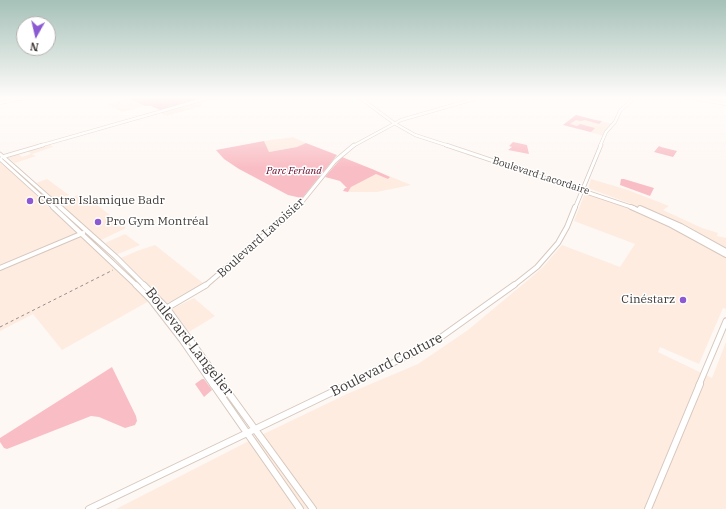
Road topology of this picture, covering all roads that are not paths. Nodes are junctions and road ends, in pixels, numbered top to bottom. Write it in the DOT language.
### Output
graph roads {
  1 [pos="125,121"];
  2 [pos="393,121"];
  3 [pos="393,121"];
  4 [pos="403,121"];
  5 [pos="616,121"];
  6 [pos="396,123"];
  7 [pos="0,154"];
  8 [pos="1,158"];
  9 [pos="9,161"];
  10 [pos="4,162"];
  11 [pos="16,168"];
  12 [pos="12,169"];
  13 [pos="26,177"];
  14 [pos="22,179"];
  15 [pos="583,189"];
  16 [pos="74,220"];
  17 [pos="70,222"];
  18 [pos="87,231"];
  19 [pos="82,233"];
  20 [pos="725,250"];
  21 [pos="726,255"];
  22 [pos="0,268"];
  23 [pos="166,308"];
  24 [pos="160,311"];
  25 [pos="726,321"];
  26 [pos="255,429"];
  27 [pos="247,433"];
  28 [pos="89,509"];
  29 [pos="300,509"];
  30 [pos="313,509"];
  31 [pos="648,509"];
  1 -- 8 [label="main road"];
  2 -- 6 [label="main road, Boulevard Lacordaire"];
  3 -- 6 [label="main road, Boulevard Lacordaire"];
  4 -- 6 [label="main road, Boulevard Lavoisier"];
  5 -- 15 [label="main road, Boulevard Couture"];
  6 -- 15 [label="main road, Boulevard Lacordaire"];
  6 -- 23 [label="main road, Boulevard Lavoisier"];
  7 -- 8 [label="main road, Boulevard Langelier"];
  8 -- 9 [label="main road, Boulevard Langelier"];
  8 -- 10 [label="main road, Boulevard Langelier"];
  9 -- 10 [label="main road"];
  9 -- 11 [label="main road, Boulevard Langelier"];
  10 -- 12 [label="main road, Boulevard Langelier"];
  11 -- 12 [label="main road"];
  11 -- 13 [label="main road, Boulevard Langelier"];
  12 -- 14 [label="main road, Boulevard Langelier"];
  13 -- 14 [label="main road"];
  13 -- 16 [label="main road, Boulevard Langelier"];
  14 -- 17 [label="main road, Boulevard Langelier"];
  15 -- 20 [label="main road, Boulevard Lacordaire"];
  15 -- 21 [label="main road, Boulevard Lacordaire"];
  15 -- 26 [label="main road, Boulevard Couture"];
  16 -- 17 [label="main road"];
  16 -- 18 [label="main road, Boulevard Langelier"];
  17 -- 19 [label="main road, Boulevard Langelier"];
  18 -- 19 [label="main road"];
  18 -- 23 [label="main road, Boulevard Langelier"];
  19 -- 22 [label="main road"];
  19 -- 24 [label="main road, Boulevard Langelier"];
  23 -- 24 [label="main road, Boulevard Lavoisier"];
  23 -- 26 [label="main road, Boulevard Langelier"];
  24 -- 27 [label="main road, Boulevard Langelier"];
  25 -- 31 [label="main road"];
  26 -- 27 [label="main road, Boulevard Couture"];
  26 -- 30 [label="main road, Boulevard Langelier"];
  27 -- 28 [label="main road, Boulevard Couture"];
  27 -- 29 [label="main road, Boulevard Langelier"];
}
